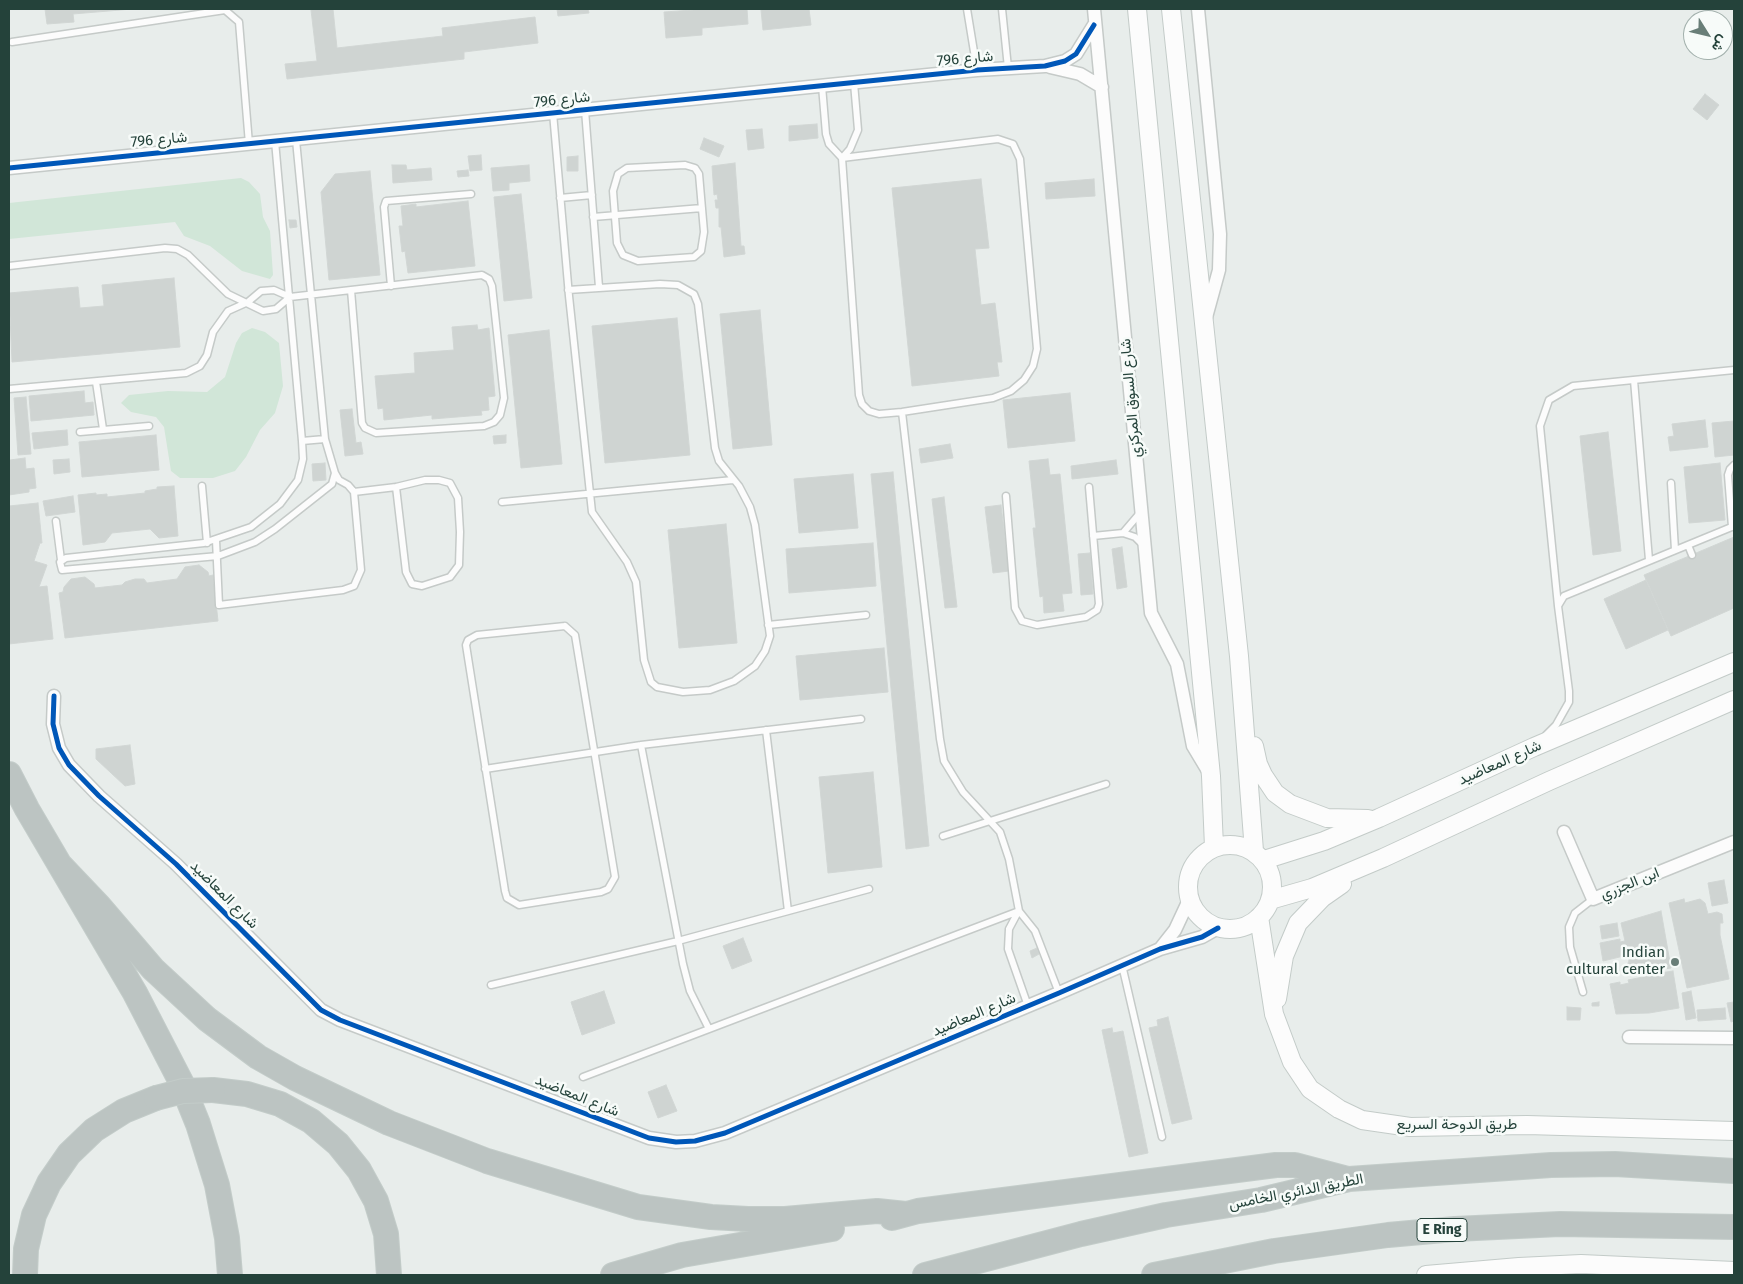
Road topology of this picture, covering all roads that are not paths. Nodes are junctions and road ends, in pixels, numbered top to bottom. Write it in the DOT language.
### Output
graph roads {
  1 [pos="967,9"];
  2 [pos="1002,9"];
  3 [pos="1094,9"];
  4 [pos="1137,9"];
  5 [pos="1172,9"];
  6 [pos="1198,9"];
  7 [pos="1094,25"];
  8 [pos="12,42"];
  9 [pos="1045,66"];
  10 [pos="1008,68"];
  11 [pos="977,70"];
  12 [pos="854,83"];
  13 [pos="822,86"];
  14 [pos="1102,87"];
  15 [pos="585,110"];
  16 [pos="553,114"];
  17 [pos="296,140"];
  18 [pos="275,141"];
  19 [pos="250,144"];
  20 [pos="842,158"];
  21 [pos="11,166"];
  22 [pos="471,194"];
  23 [pos="592,195"];
  24 [pos="560,198"];
  25 [pos="702,208"];
  26 [pos="615,215"];
  27 [pos="593,217"];
  28 [pos="9,266"];
  29 [pos="390,286"];
  30 [pos="599,287"];
  31 [pos="351,290"];
  32 [pos="568,290"];
  33 [pos="312,294"];
  34 [pos="290,296"];
  35 [pos="248,302"];
  36 [pos="1205,321"];
  37 [pos="1734,370"];
  38 [pos="1634,380"];
  39 [pos="96,382"];
  40 [pos="9,389"];
  41 [pos="902,412"];
  42 [pos="149,426"];
  43 [pos="104,430"];
  44 [pos="80,432"];
  45 [pos="325,439"];
  46 [pos="302,441"];
  47 [pos="1734,465"];
  48 [pos="335,473"];
  49 [pos="733,480"];
  50 [pos="1671,483"];
  51 [pos="202,486"];
  52 [pos="396,487"];
  53 [pos="1089,487"];
  54 [pos="354,492"];
  55 [pos="589,495"];
  56 [pos="1006,496"];
  57 [pos="502,502"];
  58 [pos="1141,512"];
  59 [pos="56,521"];
  60 [pos="1733,526"];
  61 [pos="1123,533"];
  62 [pos="1093,536"];
  63 [pos="216,540"];
  64 [pos="207,543"];
  65 [pos="1688,545"];
  66 [pos="1145,548"];
  67 [pos="1675,550"];
  68 [pos="1692,555"];
  69 [pos="218,556"];
  70 [pos="61,560"];
  71 [pos="1649,560"];
  72 [pos="1558,606"];
  73 [pos="866,615"];
  74 [pos="768,625"];
  75 [pos="1238,656"];
  76 [pos="1734,662"];
  77 [pos="54,696"];
  78 [pos="1734,700"];
  79 [pos="861,719"];
  80 [pos="766,730"];
  81 [pos="641,745"];
  82 [pos="1534,747"];
  83 [pos="594,752"];
  84 [pos="485,768"];
  85 [pos="9,774"];
  86 [pos="1211,776"];
  87 [pos="1106,784"];
  88 [pos="1379,818"];
  89 [pos="991,821"];
  90 [pos="1564,832"];
  91 [pos="942,836"];
  92 [pos="1734,842"];
  93 [pos="1214,847"];
  94 [pos="1259,856"];
  95 [pos="1383,858"];
  96 [pos="60,865"];
  97 [pos="869,889"];
  98 [pos="1593,899"];
  99 [pos="1189,900"];
  100 [pos="1270,900"];
  101 [pos="788,911"];
  102 [pos="1019,911"];
  103 [pos="1259,918"];
  104 [pos="1218,928"];
  105 [pos="678,941"];
  106 [pos="1160,948"];
  107 [pos="1122,965"];
  108 [pos="491,985"];
  109 [pos="1583,992"];
  110 [pos="1059,993"];
  111 [pos="1028,1006"];
  112 [pos="1274,1014"];
  113 [pos="709,1029"];
  114 [pos="1629,1037"];
  115 [pos="1734,1038"];
  116 [pos="583,1077"];
  117 [pos="1734,1131"];
  118 [pos="1162,1137"];
  119 [pos="1734,1171"];
  120 [pos="1349,1180"];
  121 [pos="906,1214"];
  122 [pos="1734,1227"];
  123 [pos="1734,1271"];
  124 [pos="25,1275"];
  125 [pos="230,1275"];
  126 [pos="389,1275"];
  127 [pos="612,1275"];
  128 [pos="925,1275"];
  129 [pos="1154,1275"];
  130 [pos="1426,1275"];
  1 -- 11 [label="lane"];
  2 -- 10 [label="lane"];
  3 -- 7 [label="street, شارع السوق المركزي"];
  4 -- 86 [label="street, شارع السوق المركزي"];
  5 -- 36 [label="street"];
  6 -- 36 [label="street"];
  7 -- 9 [label="street, شارع 796"];
  7 -- 14 [label="street, شارع السوق المركزي"];
  8 -- 19 [label="lane"];
  9 -- 10 [label="street, شارع 796"];
  9 -- 14 [label="street, شارع 796"];
  10 -- 11 [label="street, شارع 796"];
  11 -- 12 [label="street, شارع 796"];
  12 -- 13 [label="street, شارع 796"];
  12 -- 20 [label="lane"];
  13 -- 15 [label="street, شارع 796"];
  13 -- 20 [label="lane"];
  14 -- 58 [label="street, شارع السوق المركزي"];
  15 -- 16 [label="street, شارع 796"];
  15 -- 23 [label="lane"];
  16 -- 17 [label="street, شارع 796"];
  16 -- 24 [label="lane"];
  17 -- 18 [label="street, شارع 796"];
  17 -- 33 [label="lane"];
  18 -- 19 [label="street, شارع 796"];
  18 -- 34 [label="lane"];
  19 -- 21 [label="street, شارع 796"];
  20 -- 41 [label="lane"];
  20 -- 41 [label="lane"];
  22 -- 29 [label="lane"];
  23 -- 24 [label="lane"];
  23 -- 27 [label="lane"];
  24 -- 32 [label="lane"];
  25 -- 26 [label="lane"];
  25 -- 26 [label="lane"];
  25 -- 26 [label="lane"];
  26 -- 27 [label="lane"];
  27 -- 30 [label="lane"];
  28 -- 35 [label="lane"];
  29 -- 31 [label="lane"];
  29 -- 31 [label="lane"];
  30 -- 32 [label="lane"];
  30 -- 49 [label="lane"];
  31 -- 33 [label="lane"];
  32 -- 55 [label="lane"];
  33 -- 34 [label="lane"];
  33 -- 45 [label="lane"];
  34 -- 35 [label="lane"];
  34 -- 35 [label="lane"];
  34 -- 46 [label="lane"];
  35 -- 39 [label="lane"];
  36 -- 75 [label="street"];
  37 -- 38 [label="lane"];
  38 -- 71 [label="lane"];
  38 -- 72 [label="lane"];
  39 -- 40 [label="lane"];
  39 -- 43 [label="lane"];
  41 -- 89 [label="lane"];
  42 -- 43 [label="lane"];
  43 -- 44 [label="lane"];
  45 -- 46 [label="lane"];
  45 -- 48 [label="lane"];
  46 -- 63 [label="lane"];
  47 -- 60 [label="lane"];
  48 -- 54 [label="lane"];
  48 -- 69 [label="lane"];
  49 -- 55 [label="lane"];
  49 -- 74 [label="lane"];
  50 -- 67 [label="lane"];
  51 -- 64 [label="lane"];
  52 -- 52 [label="lane"];
  52 -- 54 [label="lane"];
  53 -- 62 [label="lane"];
  54 -- 69 [label="lane"];
  55 -- 57 [label="lane"];
  55 -- 74 [label="lane"];
  56 -- 62 [label="lane"];
  58 -- 61 [label="lane"];
  58 -- 66 [label="street, شارع السوق المركزي"];
  59 -- 70 [label="lane"];
  60 -- 65 [label="lane"];
  61 -- 62 [label="lane"];
  61 -- 66 [label="lane"];
  63 -- 64 [label="lane"];
  63 -- 69 [label="lane"];
  64 -- 70 [label="lane"];
  65 -- 67 [label="lane"];
  65 -- 68 [label="lane"];
  66 -- 86 [label="street, شارع السوق المركزي"];
  67 -- 71 [label="lane"];
  69 -- 70 [label="lane"];
  71 -- 72 [label="lane"];
  72 -- 82 [label="lane"];
  73 -- 74 [label="lane"];
  75 -- 88 [label="street"];
  75 -- 94 [label="street"];
  76 -- 82 [label="street, شارع المعاضيد"];
  77 -- 111 [label="street, شارع المعاضيد"];
  78 -- 95 [label="street"];
  79 -- 80 [label="lane"];
  80 -- 81 [label="lane"];
  80 -- 101 [label="lane"];
  81 -- 83 [label="lane"];
  81 -- 105 [label="lane"];
  82 -- 88 [label="street, شارع المعاضيد"];
  83 -- 84 [label="lane"];
  83 -- 84 [label="lane"];
  83 -- 84 [label="lane"];
  85 -- 96 [label="highway"];
  86 -- 93 [label="street, شارع السوق المركزي"];
  87 -- 89 [label="lane"];
  88 -- 94 [label="street, شارع المعاضيد"];
  89 -- 91 [label="lane"];
  89 -- 102 [label="lane"];
  90 -- 98 [label="street, ابن الجزري"];
  92 -- 98 [label="street, ابن الجزري"];
  93 -- 94 [label="street"];
  93 -- 99 [label="street"];
  94 -- 100 [label="street"];
  95 -- 100 [label="street"];
  95 -- 112 [label="street"];
  96 -- 121 [label="highway"];
  96 -- 125 [label="highway"];
  97 -- 101 [label="lane"];
  98 -- 109 [label="lane"];
  99 -- 104 [label="street"];
  99 -- 106 [label="street"];
  100 -- 103 [label="street"];
  101 -- 105 [label="lane"];
  102 -- 110 [label="lane"];
  102 -- 111 [label="lane"];
  102 -- 113 [label="lane"];
  103 -- 104 [label="street"];
  103 -- 112 [label="street, طريق الدوحة السريع"];
  104 -- 106 [label="street, شارع المعاضيد"];
  105 -- 108 [label="lane"];
  105 -- 113 [label="lane"];
  106 -- 107 [label="street, شارع المعاضيد"];
  107 -- 110 [label="street, شارع المعاضيد"];
  107 -- 118 [label="lane"];
  110 -- 111 [label="street, شارع المعاضيد"];
  112 -- 117 [label="street, طريق الدوحة السريع"];
  113 -- 116 [label="lane"];
  114 -- 115 [label="street"];
  119 -- 120 [label="highway, الطريق الدائري الخامس"];
  120 -- 121 [label="highway"];
  120 -- 128 [label="highway, الطريق الدائري الخامس"];
  121 -- 127 [label="highway"];
  122 -- 129 [label="highway, E Ring"];
  123 -- 130 [label="street"];
  124 -- 126 [label="highway, bridge"];
}
